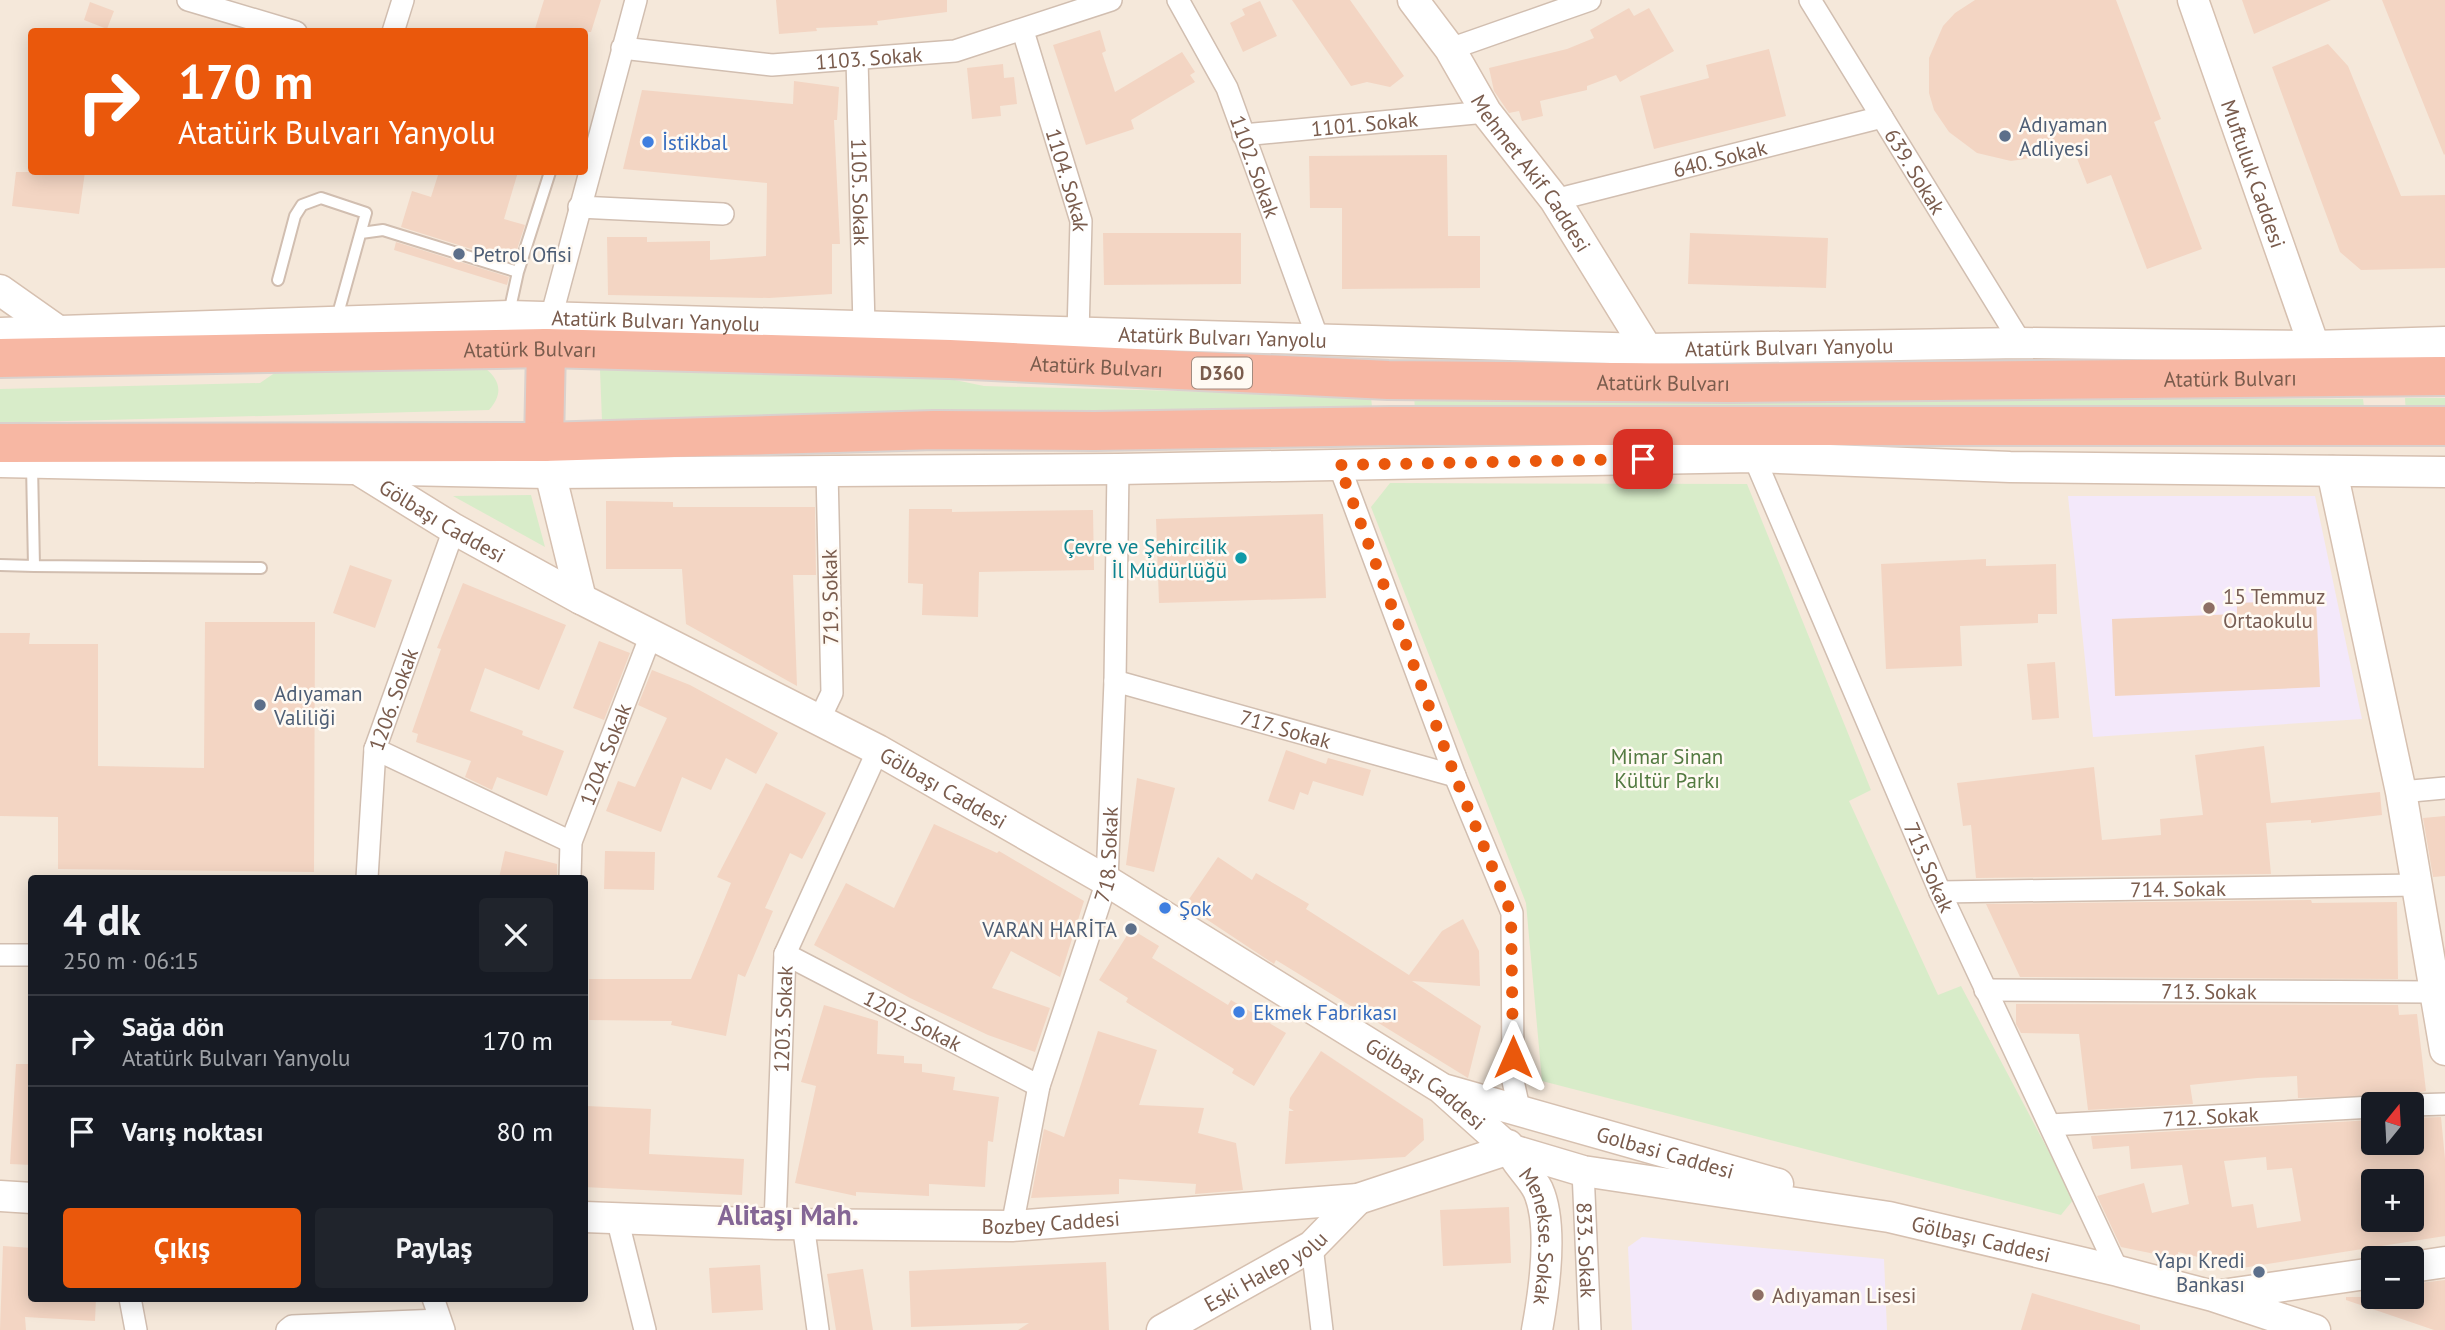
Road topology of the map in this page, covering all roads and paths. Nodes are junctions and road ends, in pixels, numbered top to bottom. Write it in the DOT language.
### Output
graph roads {
  1 [pos="188,0"];
  2 [pos="403,0"];
  3 [pos="636,0"];
  4 [pos="1111,0"];
  5 [pos="1178,0"];
  6 [pos="1413,0"];
  7 [pos="1590,0"];
  8 [pos="1810,0"];
  9 [pos="2193,0"];
  10 [pos="282,28"];
  11 [pos="394,28"];
  12 [pos="1024,31"];
  13 [pos="622,48"];
  14 [pos="1450,49"];
  15 [pos="857,59"];
  16 [pos="1486,112"];
  17 [pos="1882,117"];
  18 [pos="592,125"];
  19 [pos="1244,135"];
  20 [pos="588,150"];
  21 [pos="549,175"];
  22 [pos="584,175"];
  23 [pos="1555,200"];
  24 [pos="579,206"];
  25 [pos="723,214"];
  26 [pos="361,233"];
  27 [pos="518,272"];
  28 [pos="278,280"];
  29 [pos="0,290"];
  30 [pos="509,316"];
  31 [pos="335,322"];
  32 [pos="864,326"];
  33 [pos="59,332"];
  34 [pos="0,333"];
  35 [pos="548,333"];
  36 [pos="1078,334"];
  37 [pos="1318,340"];
  38 [pos="2445,342"];
  39 [pos="2021,343"];
  40 [pos="2314,346"];
  41 [pos="1647,349"];
  42 [pos="97,357"];
  43 [pos="0,358"];
  44 [pos="2445,376"];
  45 [pos="2445,426"];
  46 [pos="0,443"];
  47 [pos="1754,457"];
  48 [pos="546,458"];
  49 [pos="0,462"];
  50 [pos="32,463"];
  51 [pos="1339,465"];
  52 [pos="1118,469"];
  53 [pos="827,471"];
  54 [pos="2332,471"];
  55 [pos="362,472"];
  56 [pos="2445,472"];
  57 [pos="454,529"];
  58 [pos="0,565"];
  59 [pos="34,566"];
  60 [pos="261,568"];
  61 [pos="581,599"];
  62 [pos="651,635"];
  63 [pos="1115,681"];
  64 [pos="820,720"];
  65 [pos="374,749"];
  66 [pos="878,750"];
  67 [pos="1455,776"];
  68 [pos="2445,789"];
  69 [pos="2401,792"];
  70 [pos="572,842"];
  71 [pos="367,875"];
  72 [pos="570,875"];
  73 [pos="1107,881"];
  74 [pos="2417,885"];
  75 [pos="1940,892"];
  76 [pos="785,954"];
  77 [pos="0,955"];
  78 [pos="28,955"];
  79 [pos="1985,990"];
  80 [pos="2433,992"];
  81 [pos="2445,1050"];
  82 [pos="1039,1086"];
  83 [pos="1441,1088"];
  84 [pos="2445,1104"];
  85 [pos="2424,1105"];
  86 [pos="1519,1108"];
  87 [pos="2361,1108"];
  88 [pos="2050,1125"];
  89 [pos="1593,1130"];
  90 [pos="1509,1149"];
  91 [pos="1583,1171"];
  92 [pos="0,1196"];
  93 [pos="28,1198"];
  94 [pos="1358,1199"];
  95 [pos="588,1217"];
  96 [pos="1889,1217"];
  97 [pos="617,1218"];
  98 [pos="789,1224"];
  99 [pos="1012,1226"];
  100 [pos="1312,1246"];
  101 [pos="2445,1262"];
  102 [pos="2424,1265"];
  103 [pos="2118,1271"];
  104 [pos="2361,1275"];
  105 [pos="2213,1296"];
  106 [pos="131,1302"];
  107 [pos="434,1302"];
  108 [pos="442,1325"];
  109 [pos="136,1330"];
  110 [pos="287,1330"];
  111 [pos="645,1330"];
  112 [pos="818,1330"];
  113 [pos="1162,1330"];
  114 [pos="1322,1330"];
  115 [pos="1537,1330"];
  116 [pos="1590,1330"];
  117 [pos="2315,1330"];
  1 -- 10 [label="street"];
  2 -- 11 [label="street"];
  3 -- 13 [label="street"];
  4 -- 12 [label="street, 1103. Sokak"];
  5 -- 19 [label="street, 1102. Sokak"];
  6 -- 14 [label="street, Mehmet Akif Caddesi"];
  7 -- 14 [label="street"];
  8 -- 17 [label="street, 639. Sokak"];
  9 -- 40 [label="street, Muftuluk Caddesi"];
  12 -- 15 [label="street, 1103. Sokak"];
  12 -- 36 [label="street, 1104. Sokak"];
  13 -- 15 [label="street, 1103. Sokak"];
  13 -- 18 [label="street"];
  14 -- 16 [label="street, Mehmet Akif Caddesi"];
  15 -- 32 [label="street, 1105. Sokak"];
  16 -- 19 [label="street, 1101. Sokak"];
  16 -- 23 [label="street, Mehmet Akif Caddesi"];
  17 -- 23 [label="street, 640. Sokak"];
  17 -- 39 [label="street, 639. Sokak"];
  18 -- 20 [label="street"];
  19 -- 37 [label="street, 1102. Sokak"];
  21 -- 27 [label="lane"];
  22 -- 24 [label="street"];
  23 -- 41 [label="street, Mehmet Akif Caddesi"];
  24 -- 25 [label="street"];
  24 -- 35 [label="street"];
  26 -- 27 [label="lane"];
  26 -- 28 [label="lane"];
  26 -- 31 [label="lane"];
  27 -- 30 [label="lane"];
  29 -- 33 [label="street"];
  30 -- 31 [label="street, Atatürk Bulvarı Yanyolu"];
  30 -- 35 [label="street, Atatürk Bulvarı Yanyolu"];
  31 -- 33 [label="street, Atatürk Bulvarı Yanyolu"];
  32 -- 35 [label="street, Atatürk Bulvarı Yanyolu"];
  32 -- 36 [label="street, Atatürk Bulvarı Yanyolu"];
  33 -- 34 [label="street, Atatürk Bulvarı Yanyolu"];
  33 -- 42 [label="street"];
  35 -- 42 [label="highway, Atatürk Bulvarı / D360"];
  35 -- 44 [label="highway, Atatürk Bulvarı / D360"];
  35 -- 48 [label="highway"];
  36 -- 37 [label="street, Atatürk Bulvarı Yanyolu"];
  37 -- 41 [label="street, Atatürk Bulvarı Yanyolu"];
  38 -- 40 [label="street, Atatürk Bulvarı Yanyolu"];
  39 -- 40 [label="street, Atatürk Bulvarı Yanyolu"];
  39 -- 41 [label="street, Atatürk Bulvarı Yanyolu"];
  42 -- 43 [label="highway, Atatürk Bulvarı / D360"];
  45 -- 48 [label="highway"];
  46 -- 48 [label="highway"];
  47 -- 51 [label="street"];
  47 -- 54 [label="street"];
  47 -- 75 [label="street, 715. Sokak"];
  48 -- 53 [label="street"];
  48 -- 55 [label="street"];
  48 -- 61 [label="street"];
  49 -- 50 [label="street"];
  50 -- 55 [label="street"];
  50 -- 59 [label="lane"];
  51 -- 52 [label="street"];
  51 -- 67 [label="street"];
  52 -- 53 [label="street"];
  52 -- 63 [label="street, 718. Sokak"];
  53 -- 64 [label="street, 719. Sokak"];
  54 -- 56 [label="street"];
  54 -- 69 [label="street"];
  55 -- 57 [label="street, Gölbaşı Caddesi"];
  57 -- 61 [label="street, Gölbaşı Caddesi"];
  57 -- 65 [label="street, 1206. Sokak"];
  58 -- 59 [label="lane"];
  59 -- 60 [label="lane"];
  61 -- 62 [label="street, Gölbaşı Caddesi"];
  62 -- 64 [label="street, Gölbaşı Caddesi"];
  62 -- 70 [label="street, 1204. Sokak"];
  63 -- 67 [label="street, 717. Sokak"];
  63 -- 73 [label="street, 718. Sokak"];
  64 -- 66 [label="street, Gölbaşı Caddesi"];
  65 -- 70 [label="street"];
  65 -- 71 [label="street, 1206. Sokak"];
  66 -- 73 [label="street, Gölbaşı Caddesi"];
  66 -- 76 [label="street, 1203. Sokak"];
  67 -- 86 [label="street"];
  68 -- 69 [label="street"];
  69 -- 74 [label="street"];
  70 -- 72 [label="street, 1204. Sokak"];
  73 -- 82 [label="street, 718. Sokak"];
  73 -- 83 [label="street, Gölbaşı Caddesi"];
  74 -- 75 [label="street, 714. Sokak"];
  74 -- 80 [label="street"];
  75 -- 79 [label="street, 715. Sokak"];
  76 -- 82 [label="street, 1202. Sokak"];
  76 -- 98 [label="street, 1203. Sokak"];
  77 -- 78 [label="street"];
  79 -- 80 [label="street, 713. Sokak"];
  79 -- 88 [label="street, 715. Sokak"];
  80 -- 81 [label="street"];
  82 -- 99 [label="street, 718. Sokak"];
  83 -- 86 [label="street, Golbasi Caddesi"];
  83 -- 90 [label="street, Gölbaşı Caddesi"];
  84 -- 85 [label="street"];
  86 -- 89 [label="street, Golbasi Caddesi"];
  86 -- 90 [label="street"];
  87 -- 88 [label="street, 712. Sokak"];
  88 -- 103 [label="street, 715. Sokak"];
  89 -- 91 [label="street"];
  89 -- 96 [label="street, Golbasi Caddesi"];
  90 -- 91 [label="street, Gölbaşı Caddesi"];
  90 -- 94 [label="street, Bozbey Caddesi"];
  90 -- 115 [label="street, Menekse. Sokak"];
  91 -- 96 [label="street, Gölbaşı Caddesi"];
  91 -- 116 [label="street, 833. Sokak"];
  92 -- 93 [label="street"];
  94 -- 99 [label="street, Bozbey Caddesi"];
  94 -- 100 [label="street, Eski Halep yolu"];
  95 -- 97 [label="street, Bozbey Caddesi"];
  96 -- 103 [label="street, Gölbaşı Caddesi"];
  97 -- 98 [label="street, Bozbey Caddesi"];
  97 -- 111 [label="street"];
  98 -- 99 [label="street, Bozbey Caddesi"];
  98 -- 112 [label="street, 1203. Sokak"];
  100 -- 113 [label="street, Eski Halep yolu"];
  100 -- 114 [label="street"];
  101 -- 102 [label="street"];
  103 -- 105 [label="street, Gölbaşı Caddesi"];
  104 -- 105 [label="street"];
  105 -- 117 [label="street, Gölbaşı Caddesi"];
  106 -- 109 [label="street"];
  107 -- 108 [label="street"];
  108 -- 110 [label="street"];
}
